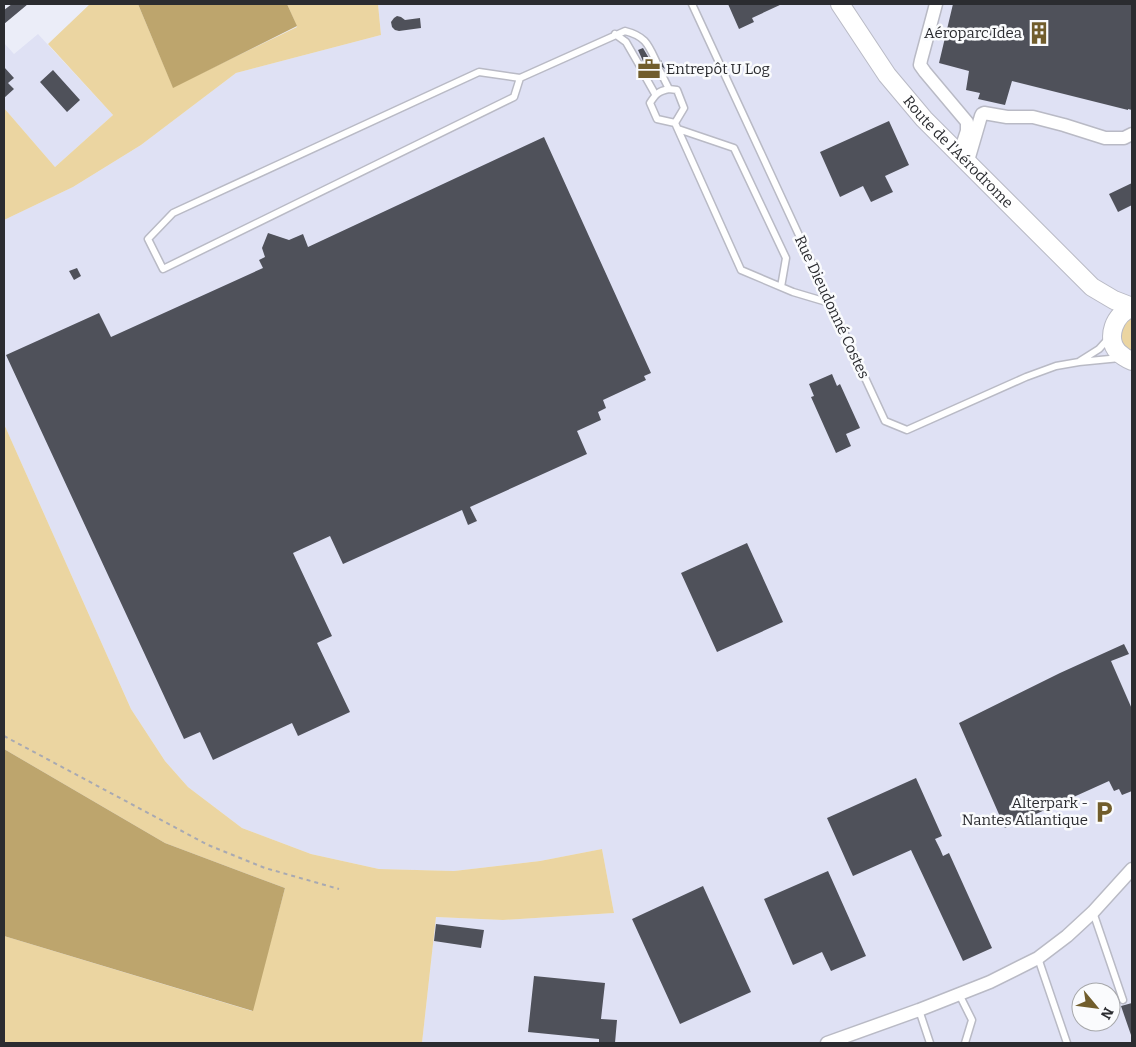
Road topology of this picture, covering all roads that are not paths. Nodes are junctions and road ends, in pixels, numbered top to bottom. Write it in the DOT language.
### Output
graph roads {
  1 [pos="692,4"];
  2 [pos="840,4"];
  3 [pos="936,4"];
  4 [pos="615,34"];
  5 [pos="656,61"];
  6 [pos="641,68"];
  7 [pos="660,71"];
  8 [pos="520,78"];
  9 [pos="646,78"];
  10 [pos="668,89"];
  11 [pos="655,94"];
  12 [pos="676,126"];
  13 [pos="1132,134"];
  14 [pos="963,160"];
  15 [pos="781,287"];
  16 [pos="1092,288"];
  17 [pos="830,303"];
  18 [pos="1132,308"];
  19 [pos="1113,331"];
  20 [pos="1129,359"];
  21 [pos="1078,362"];
  22 [pos="1132,869"];
  23 [pos="1093,912"];
  24 [pos="1038,958"];
  25 [pos="959,994"];
  26 [pos="1123,1000"];
  27 [pos="919,1010"];
  28 [pos="827,1043"];
  29 [pos="930,1043"];
  30 [pos="965,1043"];
  31 [pos="1067,1043"];
  1 -- 17 [label="lane, Rue Dieudonné Costes"];
  2 -- 14 [label="street, Route de l'Aérodrome"];
  3 -- 14 [label="street"];
  4 -- 5 [label="lane"];
  4 -- 6 [label="lane"];
  4 -- 8 [label="lane"];
  7 -- 10 [label="lane"];
  8 -- 8 [label="lane"];
  9 -- 11 [label="lane"];
  10 -- 11 [label="lane"];
  10 -- 12 [label="lane"];
  11 -- 12 [label="lane"];
  12 -- 15 [label="lane"];
  12 -- 15 [label="lane"];
  13 -- 14 [label="street"];
  14 -- 16 [label="street, Route de l'Aérodrome"];
  15 -- 17 [label="lane"];
  16 -- 18 [label="street, Route de l'Aérodrome"];
  16 -- 19 [label="street, Route de l'Aérodrome"];
  17 -- 21 [label="lane, Rue Dieudonné Costes"];
  18 -- 19 [label="street"];
  19 -- 20 [label="street, Route de l'Aérodrome"];
  19 -- 21 [label="lane, Rue Dieudonné Costes"];
  20 -- 21 [label="lane, Rue Dieudonné Costes"];
  22 -- 23 [label="street"];
  23 -- 24 [label="street"];
  23 -- 26 [label="lane"];
  24 -- 25 [label="street"];
  24 -- 31 [label="lane"];
  25 -- 27 [label="street"];
  25 -- 30 [label="lane"];
  27 -- 28 [label="street"];
  27 -- 29 [label="lane"];
}
